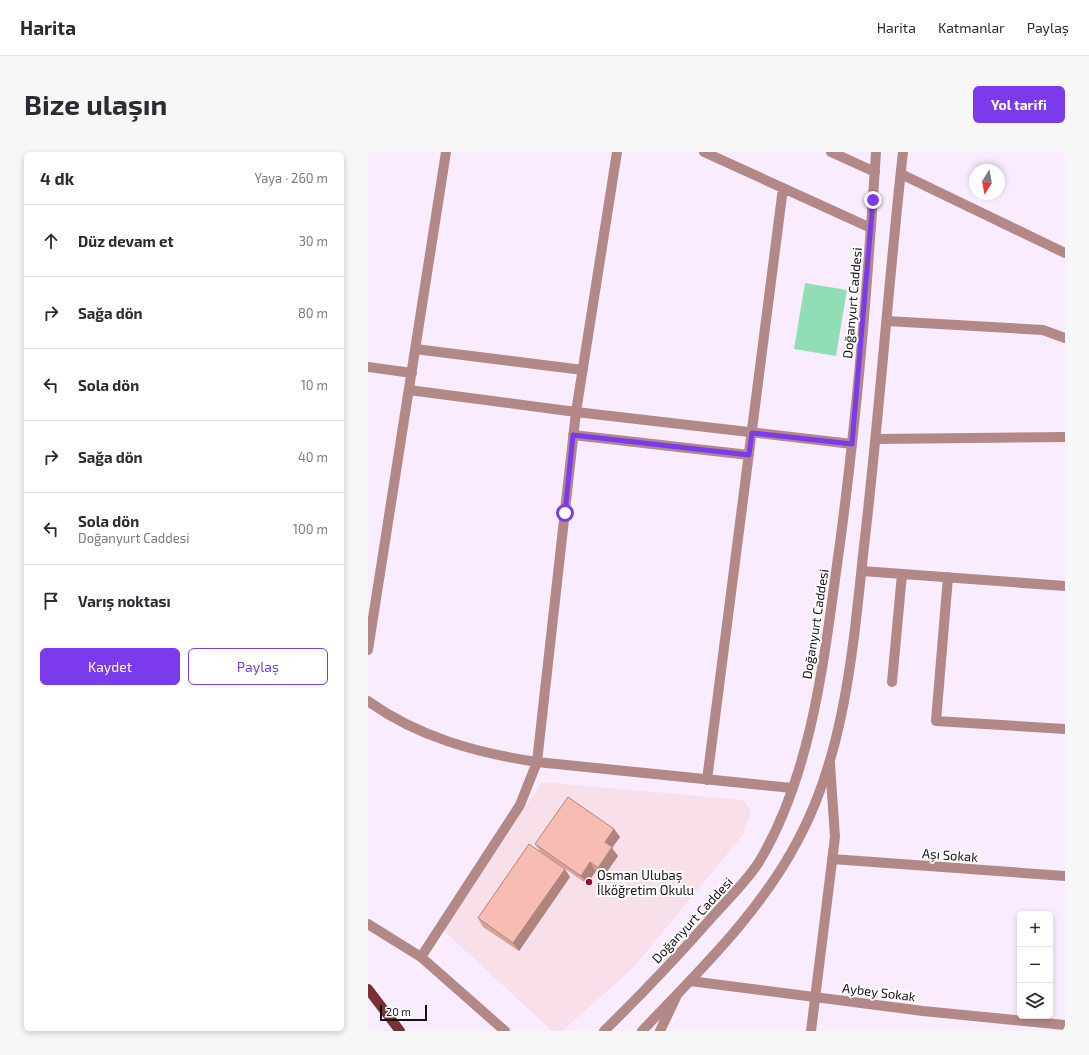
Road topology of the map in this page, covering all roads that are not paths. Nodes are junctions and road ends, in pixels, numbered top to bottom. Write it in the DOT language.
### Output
graph roads {
  1 [pos="446,152"];
  2 [pos="617,152"];
  3 [pos="704,152"];
  4 [pos="831,152"];
  5 [pos="876,152"];
  6 [pos="903,152"];
  7 [pos="875,172"];
  8 [pos="901,174"];
  9 [pos="783,188"];
  10 [pos="871,228"];
  11 [pos="1065,253"];
  12 [pos="887,321"];
  13 [pos="1065,338"];
  14 [pos="415,349"];
  15 [pos="368,367"];
  16 [pos="582,370"];
  17 [pos="412,373"];
  18 [pos="409,390"];
  19 [pos="576,412"];
  20 [pos="752,433"];
  21 [pos="573,435"];
  22 [pos="1065,436"];
  23 [pos="877,439"];
  24 [pos="852,444"];
  25 [pos="749,455"];
  26 [pos="862,571"];
  27 [pos="902,574"];
  28 [pos="948,577"];
  29 [pos="1065,586"];
  30 [pos="368,650"];
  31 [pos="892,682"];
  32 [pos="368,701"];
  33 [pos="1065,729"];
  34 [pos="537,762"];
  35 [pos="830,764"];
  36 [pos="707,780"];
  37 [pos="792,788"];
  38 [pos="832,859"];
  39 [pos="1065,876"];
  40 [pos="368,924"];
  41 [pos="421,957"];
  42 [pos="690,981"];
  43 [pos="368,989"];
  44 [pos="679,992"];
  45 [pos="814,997"];
  46 [pos="1065,1025"];
  47 [pos="400,1031"];
  48 [pos="505,1031"];
  49 [pos="604,1031"];
  50 [pos="642,1031"];
  51 [pos="660,1031"];
  52 [pos="811,1031"];
  1 -- 14 [label="street"];
  2 -- 16 [label="street"];
  3 -- 9 [label="street"];
  4 -- 7 [label="street"];
  5 -- 7 [label="street, Doğanyurt Caddesi"];
  6 -- 8 [label="street"];
  7 -- 10 [label="street, Doğanyurt Caddesi"];
  8 -- 11 [label="street"];
  8 -- 12 [label="street"];
  9 -- 10 [label="street"];
  9 -- 20 [label="street"];
  10 -- 24 [label="street, Doğanyurt Caddesi"];
  12 -- 13 [label="street"];
  12 -- 23 [label="street"];
  14 -- 16 [label="street"];
  14 -- 17 [label="street"];
  15 -- 17 [label="street"];
  16 -- 19 [label="street"];
  17 -- 18 [label="street"];
  18 -- 19 [label="street"];
  18 -- 30 [label="street"];
  19 -- 20 [label="street"];
  19 -- 21 [label="street"];
  20 -- 24 [label="street"];
  20 -- 25 [label="street"];
  21 -- 25 [label="street"];
  21 -- 34 [label="street"];
  22 -- 23 [label="street"];
  23 -- 26 [label="street"];
  24 -- 37 [label="street, Doğanyurt Caddesi"];
  25 -- 36 [label="street"];
  26 -- 27 [label="street"];
  26 -- 35 [label="street"];
  27 -- 28 [label="street"];
  27 -- 31 [label="street"];
  28 -- 29 [label="street"];
  28 -- 33 [label="street"];
  32 -- 34 [label="street"];
  34 -- 36 [label="street"];
  34 -- 41 [label="street"];
  35 -- 38 [label="street"];
  35 -- 42 [label="street"];
  36 -- 37 [label="street"];
  37 -- 49 [label="street, Doğanyurt Caddesi"];
  38 -- 39 [label="street, Aşı Sokak"];
  38 -- 45 [label="street"];
  40 -- 41 [label="street"];
  41 -- 48 [label="street"];
  42 -- 44 [label="street"];
  42 -- 45 [label="street, Aybey Sokak"];
  43 -- 47 [label="main road"];
  44 -- 50 [label="street"];
  44 -- 51 [label="street"];
  45 -- 46 [label="street, Aybey Sokak"];
  45 -- 52 [label="street"];
}
